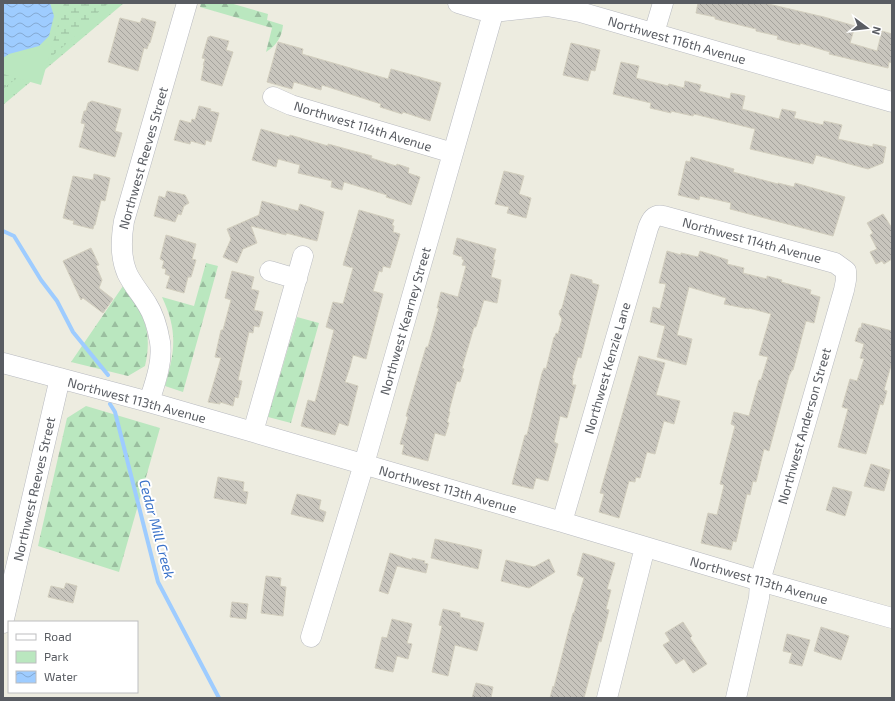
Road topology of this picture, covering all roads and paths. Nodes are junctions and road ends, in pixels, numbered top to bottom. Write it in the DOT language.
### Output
graph roads {
  1 [pos="187,3"];
  2 [pos="458,3"];
  3 [pos="663,3"];
  4 [pos="495,7"];
  5 [pos="654,33"];
  6 [pos="273,97"];
  7 [pos="892,102"];
  8 [pos="454,153"];
  9 [pos="655,217"];
  10 [pos="303,256"];
  11 [pos="846,271"];
  12 [pos="270,272"];
  13 [pos="297,279"];
  14 [pos="3,363"];
  15 [pos="60,378"];
  16 [pos="149,402"];
  17 [pos="252,432"];
  18 [pos="364,464"];
  19 [pos="562,522"];
  20 [pos="645,547"];
  21 [pos="760,581"];
  22 [pos="892,618"];
  23 [pos="3,623"];
  24 [pos="311,637"];
  25 [pos="607,698"];
  26 [pos="736,698"];
  1 -- 16 [label="street, Northwest Reeves Street"];
  2 -- 4 [label="street, Northwest 116th Avenue"];
  3 -- 5 [label="street"];
  4 -- 5 [label="street, Northwest 116th Avenue"];
  4 -- 8 [label="street, Northwest Kearney Street"];
  5 -- 7 [label="street, Northwest 116th Avenue"];
  6 -- 8 [label="street, Northwest 114th Avenue"];
  8 -- 18 [label="street, Northwest Kearney Street"];
  9 -- 11 [label="street, Northwest 114th Avenue"];
  9 -- 19 [label="street, Northwest Kenzie Lane"];
  10 -- 13 [label="street"];
  11 -- 21 [label="street, Northwest Anderson Street"];
  12 -- 13 [label="street"];
  13 -- 17 [label="street"];
  14 -- 15 [label="street, Northwest 113th Avenue"];
  15 -- 16 [label="street, Northwest 113th Avenue"];
  15 -- 23 [label="street, Northwest Reeves Street"];
  16 -- 17 [label="street, Northwest 113th Avenue"];
  17 -- 18 [label="street, Northwest 113th Avenue"];
  18 -- 19 [label="street, Northwest 113th Avenue"];
  18 -- 24 [label="street, Northwest Kearney Street"];
  19 -- 20 [label="street, Northwest 113th Avenue"];
  20 -- 21 [label="street, Northwest 113th Avenue"];
  20 -- 25 [label="street"];
  21 -- 22 [label="street, Northwest 113th Avenue"];
  21 -- 26 [label="street, Northwest Anderson Street"];
}
